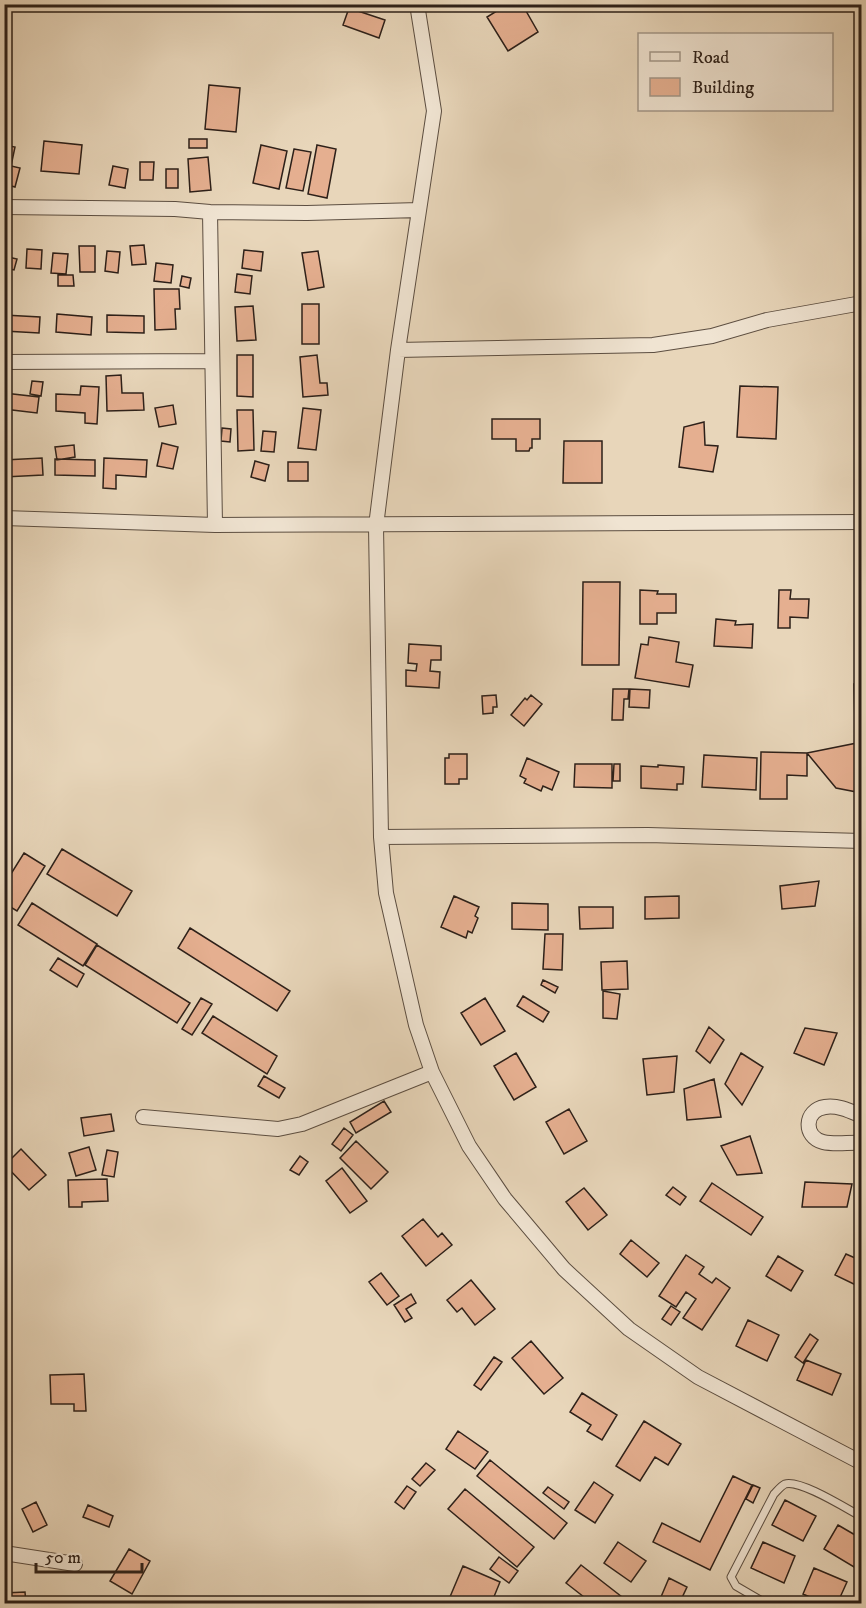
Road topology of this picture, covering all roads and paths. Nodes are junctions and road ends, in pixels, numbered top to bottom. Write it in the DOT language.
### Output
graph roads {
  1 [pos="417,4"];
  2 [pos="4,207"];
  3 [pos="418,210"];
  4 [pos="210,212"];
  5 [pos="861,303"];
  6 [pos="398,350"];
  7 [pos="4,362"];
  8 [pos="212,362"];
  9 [pos="4,518"];
  10 [pos="861,522"];
  11 [pos="215,525"];
  12 [pos="376,526"];
  13 [pos="381,837"];
  14 [pos="861,841"];
  15 [pos="432,1072"];
  16 [pos="861,1116"];
  17 [pos="143,1117"];
  18 [pos="861,1143"];
  19 [pos="861,1463"];
  20 [pos="861,1517"];
  21 [pos="4,1552"];
  22 [pos="75,1564"];
  23 [pos="767,1604"];
  1 -- 3 [label="street"];
  2 -- 4 [label="street"];
  3 -- 4 [label="street"];
  3 -- 6 [label="street"];
  4 -- 8 [label="street"];
  5 -- 6 [label="street"];
  6 -- 12 [label="street"];
  7 -- 8 [label="street"];
  8 -- 11 [label="street"];
  9 -- 11 [label="street"];
  10 -- 12 [label="street"];
  11 -- 12 [label="street"];
  12 -- 13 [label="street"];
  13 -- 14 [label="street"];
  13 -- 15 [label="street"];
  15 -- 17 [label="street"];
  15 -- 19 [label="street"];
  16 -- 18 [label="street"];
  20 -- 23 [label="lane"];
  21 -- 22 [label="street"];
}
